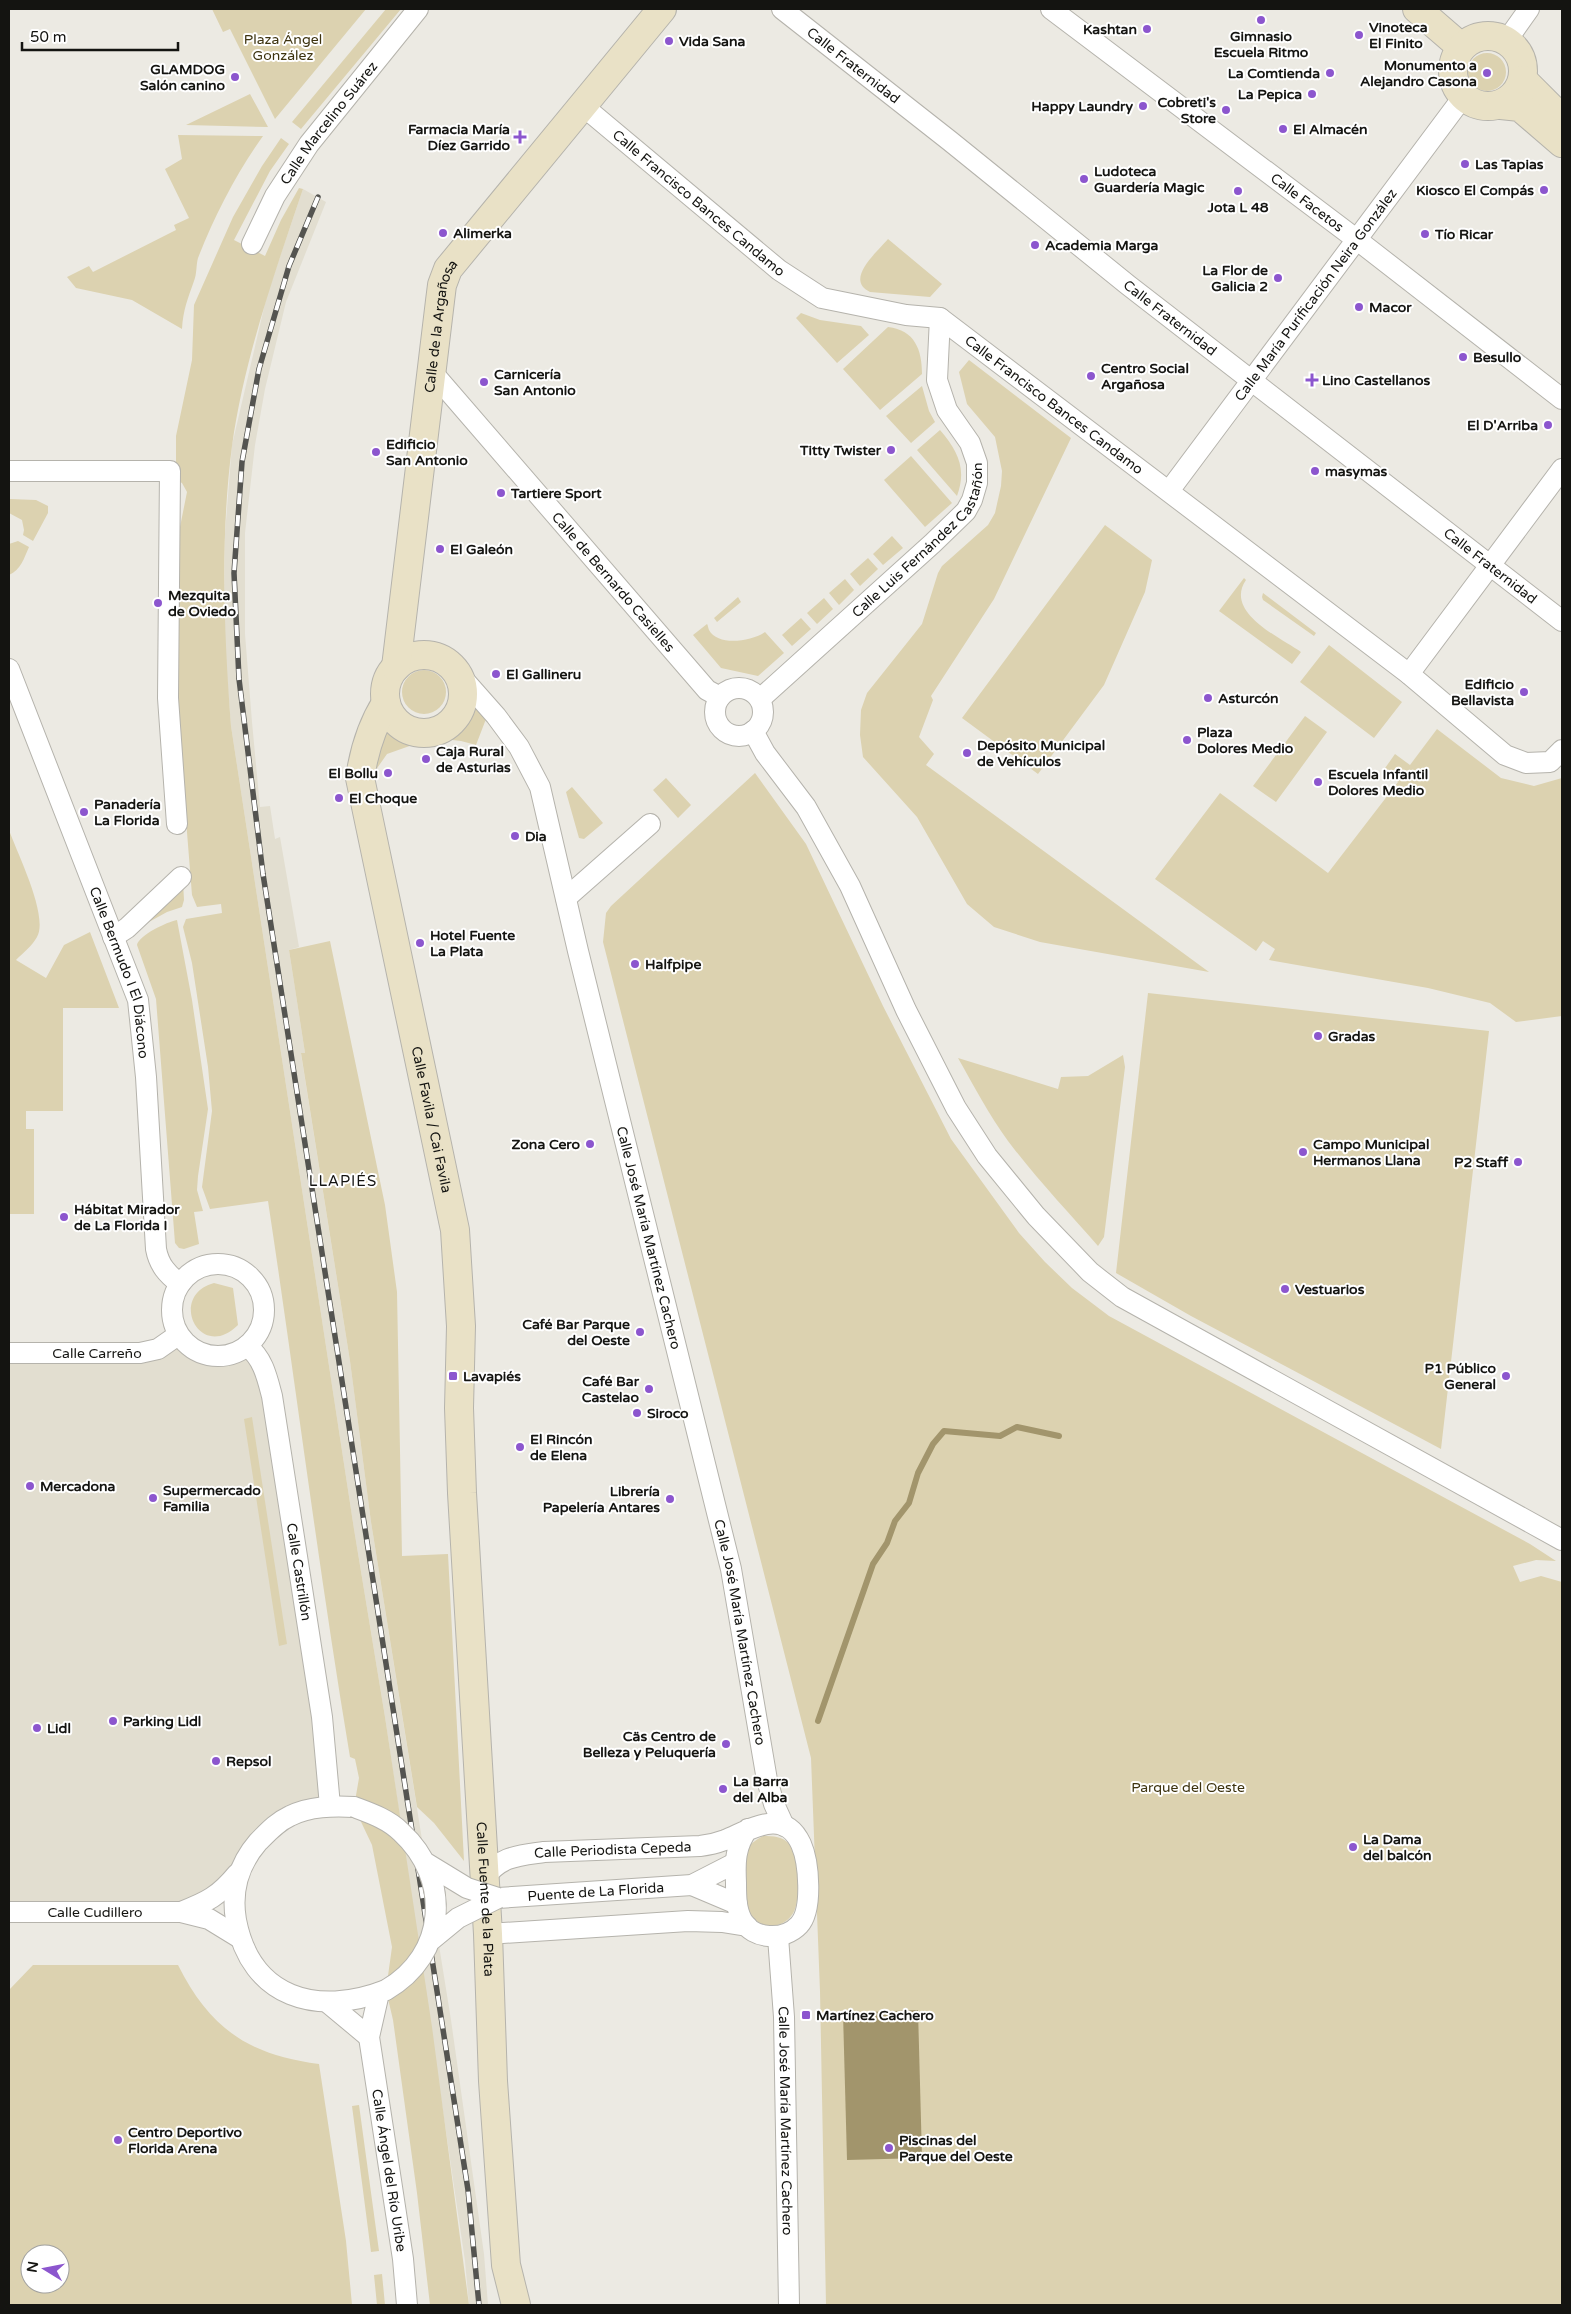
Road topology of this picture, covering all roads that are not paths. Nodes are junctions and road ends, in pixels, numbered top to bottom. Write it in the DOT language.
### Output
graph roads {
  1 [pos="418,9"];
  2 [pos="662,9"];
  3 [pos="782,9"];
  4 [pos="1051,9"];
  5 [pos="1417,9"];
  6 [pos="1529,9"];
  7 [pos="1507,40"];
  8 [pos="1461,47"];
  9 [pos="1523,80"];
  10 [pos="1463,97"];
  11 [pos="1501,105"];
  12 [pos="583,106"];
  13 [pos="1562,119"];
  14 [pos="1562,143"];
  15 [pos="1356,239"];
  16 [pos="252,244"];
  17 [pos="940,318"];
  18 [pos="433,373"];
  19 [pos="1252,380"];
  20 [pos="1562,399"];
  21 [pos="1562,469"];
  22 [pos="9,471"];
  23 [pos="1169,491"];
  24 [pos="1489,566"];
  25 [pos="405,598"];
  26 [pos="1562,621"];
  27 [pos="435,656"];
  28 [pos="396,667"];
  29 [pos="9,669"];
  30 [pos="458,674"];
  31 [pos="1409,674"];
  32 [pos="720,697"];
  33 [pos="760,699"];
  34 [pos="386,703"];
  35 [pos="753,731"];
  36 [pos="1562,750"];
  37 [pos="177,824"];
  38 [pos="650,824"];
  39 [pos="181,877"];
  40 [pos="566,898"];
  41 [pos="113,937"];
  42 [pos="180,1284"];
  43 [pos="178,1334"];
  44 [pos="247,1346"];
  45 [pos="9,1353"];
  46 [pos="462,1493"];
  47 [pos="1562,1540"];
  48 [pos="330,1806"];
  49 [pos="784,1826"];
  50 [pos="748,1829"];
  51 [pos="426,1863"];
  52 [pos="735,1863"];
  53 [pos="240,1870"];
  54 [pos="692,1885"];
  55 [pos="490,1889"];
  56 [pos="737,1904"];
  57 [pos="9,1912"];
  58 [pos="181,1912"];
  59 [pos="747,1926"];
  60 [pos="488,1934"];
  61 [pos="778,1937"];
  62 [pos="240,1938"];
  63 [pos="430,1941"];
  64 [pos="382,1991"];
  65 [pos="327,2002"];
  66 [pos="369,2037"];
  67 [pos="407,2305"];
  68 [pos="516,2305"];
  69 [pos="789,2305"];
  1 -- 16 [label="street, Calle Marcelino Suárez"];
  2 -- 12 [label="main road, Calle de la Argañosa"];
  3 -- 19 [label="street, Calle Fraternidad"];
  4 -- 15 [label="street, Calle Facetos"];
  5 -- 8 [label="main road"];
  6 -- 7 [label="street"];
  7 -- 8 [label="main road"];
  7 -- 9 [label="main road"];
  8 -- 10 [label="main road"];
  9 -- 11 [label="main road"];
  9 -- 13 [label="main road"];
  10 -- 11 [label="main road"];
  10 -- 15 [label="street, Calle María Purificación Neira González"];
  11 -- 14 [label="main road"];
  12 -- 17 [label="street, Calle Francisco Bances Candamo"];
  12 -- 18 [label="main road, Calle de la Argañosa"];
  15 -- 19 [label="street, Calle María Purificación Neira González"];
  15 -- 20 [label="street, Calle Facetos"];
  17 -- 23 [label="street, Calle Francisco Bances Candamo"];
  17 -- 33 [label="street, Calle Luis Fernández Castañón"];
  18 -- 25 [label="main road, Calle de la Argañosa"];
  18 -- 32 [label="street, Calle de Bernardo Casielles"];
  19 -- 23 [label="street, Calle María Purificación Neira González"];
  19 -- 24 [label="street, Calle Fraternidad"];
  21 -- 24 [label="street"];
  22 -- 37 [label="street"];
  23 -- 31 [label="street, Calle Francisco Bances Candamo"];
  24 -- 26 [label="street, Calle Fraternidad"];
  24 -- 31 [label="street"];
  25 -- 27 [label="main road, Calle de la Argañosa"];
  25 -- 28 [label="main road, Calle de la Argañosa"];
  27 -- 28 [label="main road"];
  27 -- 30 [label="main road"];
  28 -- 34 [label="main road"];
  29 -- 41 [label="street, Calle Bermudo I El Diácono"];
  30 -- 34 [label="main road"];
  30 -- 40 [label="street, Calle José María Martínez Cachero"];
  31 -- 36 [label="street, Calle Francisco Bances Candamo"];
  32 -- 33 [label="street"];
  32 -- 35 [label="street"];
  33 -- 35 [label="street"];
  34 -- 46 [label="main road, Calle Favila / Cai Favila"];
  35 -- 47 [label="street"];
  38 -- 40 [label="street"];
  39 -- 41 [label="street"];
  40 -- 49 [label="street, Calle José María Martínez Cachero"];
  41 -- 42 [label="street, Calle Bermudo I El Diácono"];
  42 -- 43 [label="street"];
  42 -- 44 [label="street"];
  43 -- 44 [label="street"];
  43 -- 45 [label="street, Calle Carreño"];
  44 -- 48 [label="street, Calle Castrillón"];
  46 -- 55 [label="main road, Calle Fuente de la Plata"];
  48 -- 51 [label="street, bridge"];
  48 -- 53 [label="street"];
  49 -- 50 [label="street"];
  49 -- 61 [label="street"];
  50 -- 52 [label="street"];
  50 -- 55 [label="street, Calle Periodista Cepeda"];
  51 -- 55 [label="street, Puente de La Florida, bridge"];
  51 -- 63 [label="street, bridge"];
  52 -- 54 [label="street, Puente de La Florida"];
  52 -- 56 [label="street"];
  53 -- 58 [label="street, Calle Cudillero"];
  53 -- 62 [label="street"];
  54 -- 55 [label="street, Puente de La Florida"];
  54 -- 56 [label="street, Puente de La Florida"];
  55 -- 60 [label="main road, Calle Fuente de la Plata"];
  55 -- 63 [label="street, Puente de La Florida, bridge"];
  56 -- 59 [label="street"];
  57 -- 58 [label="street, Calle Cudillero"];
  58 -- 62 [label="street, Calle Cudillero"];
  59 -- 60 [label="street"];
  59 -- 61 [label="street"];
  60 -- 68 [label="main road, Calle Fuente de la Plata"];
  61 -- 69 [label="street, Calle José María Martínez Cachero"];
  62 -- 65 [label="street"];
  63 -- 64 [label="street, bridge"];
  64 -- 65 [label="street"];
  64 -- 66 [label="street, Calle Ángel del Río Uribe"];
  65 -- 66 [label="street"];
  66 -- 67 [label="street, Calle Ángel del Río Uribe"];
}
